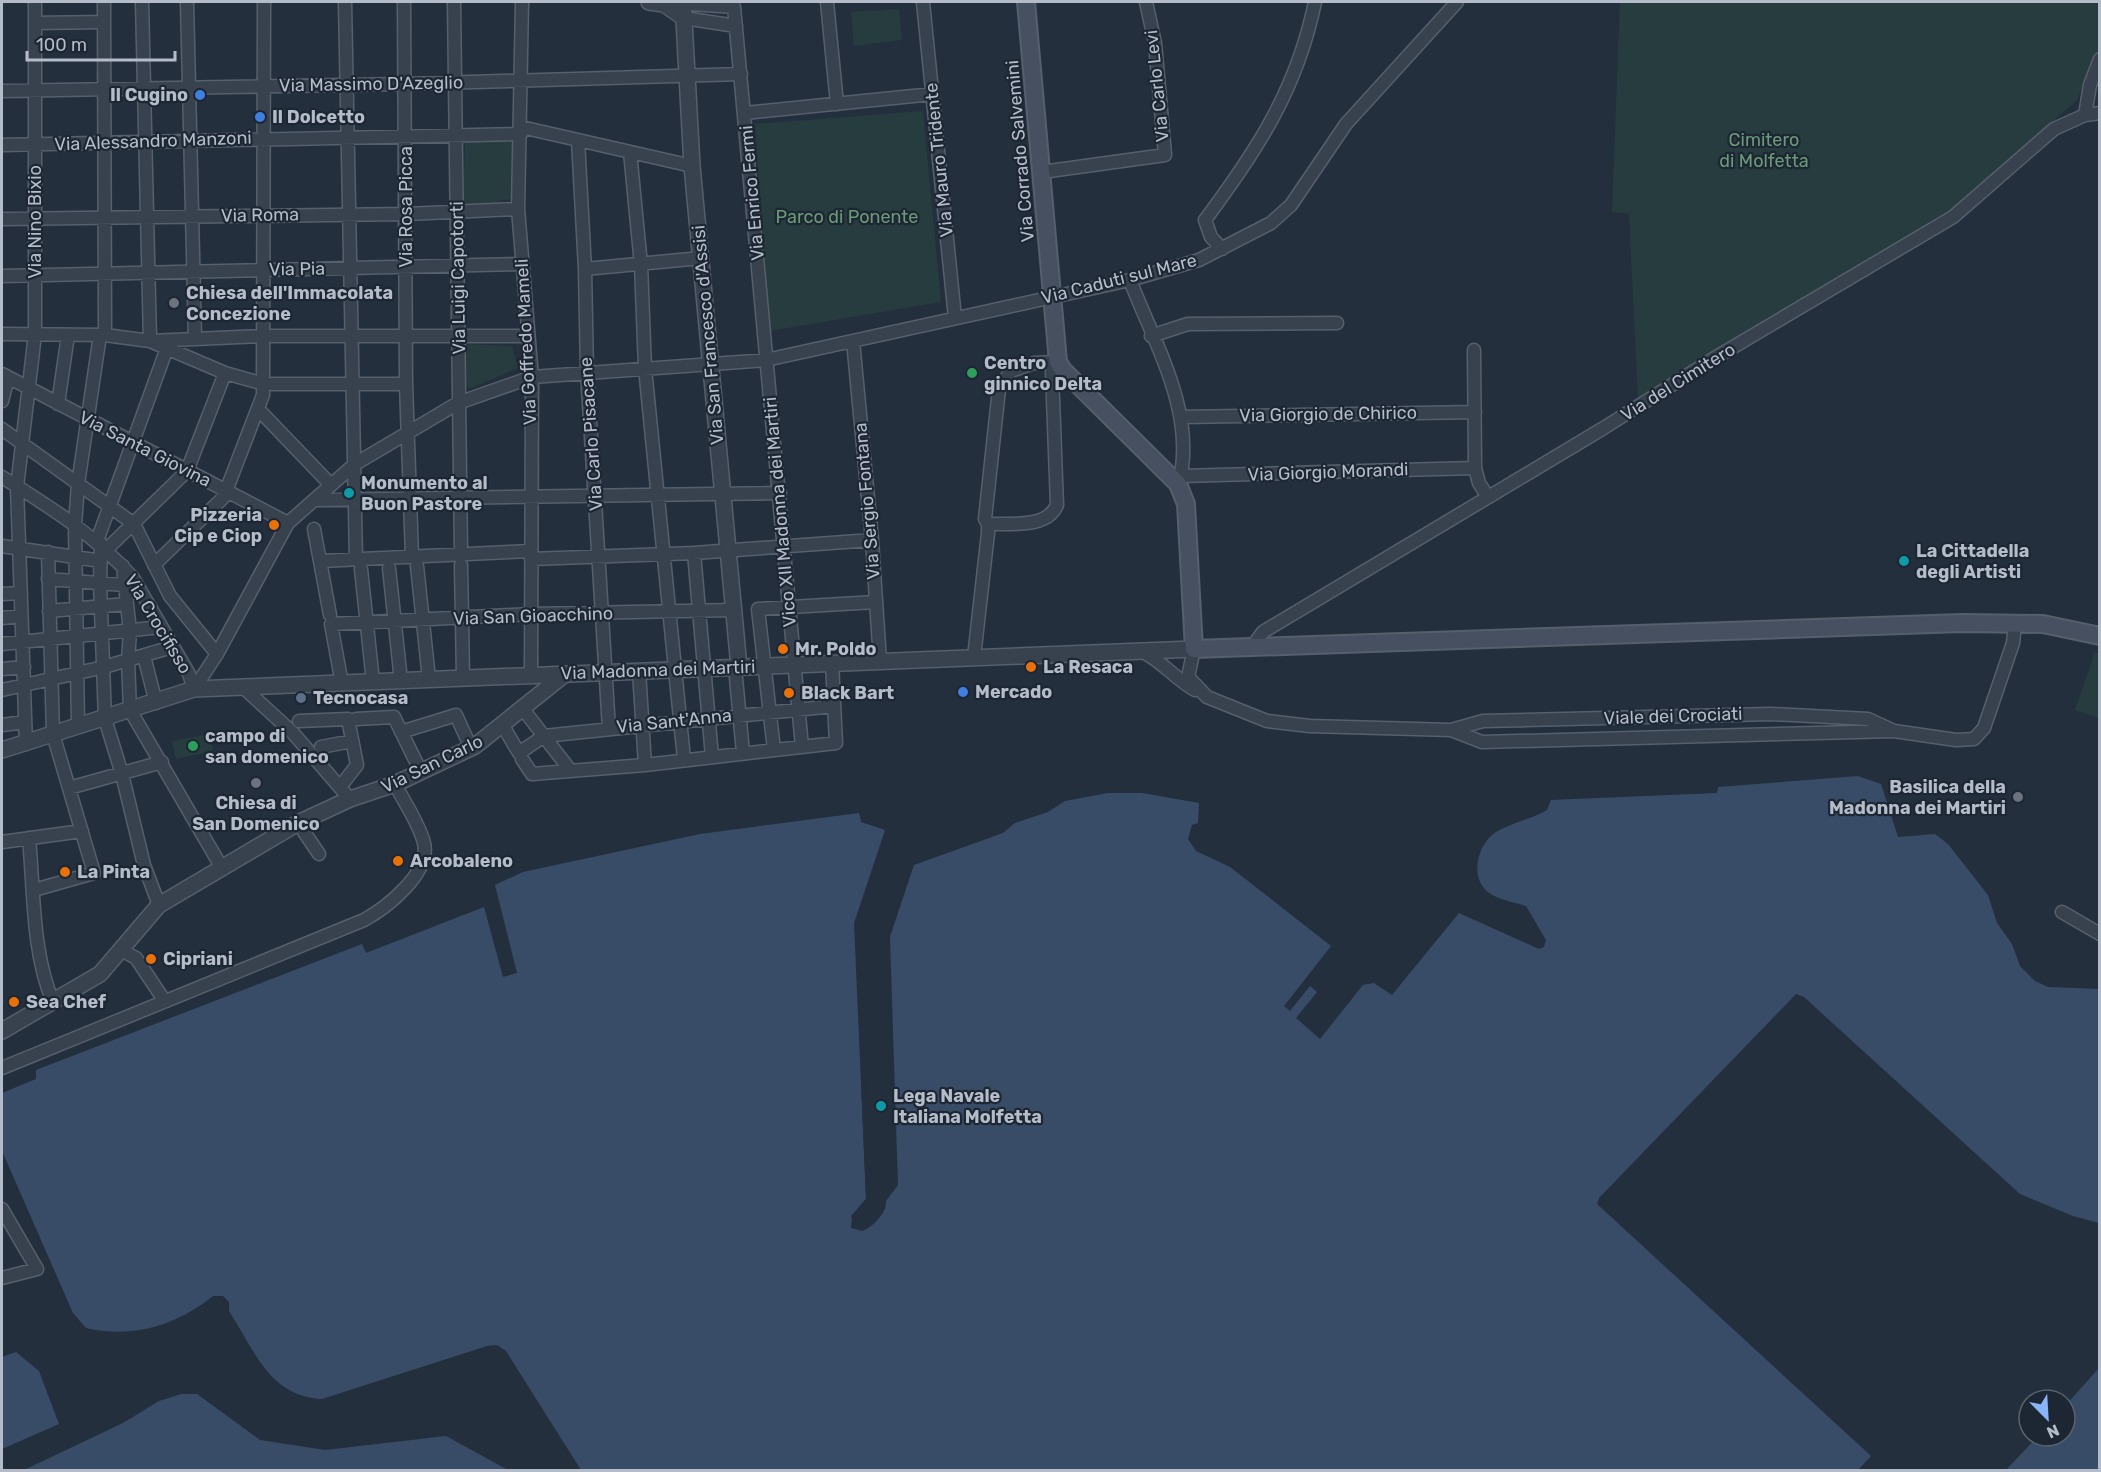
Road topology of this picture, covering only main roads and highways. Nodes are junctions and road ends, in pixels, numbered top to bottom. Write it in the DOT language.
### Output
graph roads {
  1 [pos="1026,2"];
  2 [pos="2100,636"];
  1 -- 2 [label="main road, Via Corrado Salvemini"];
}
